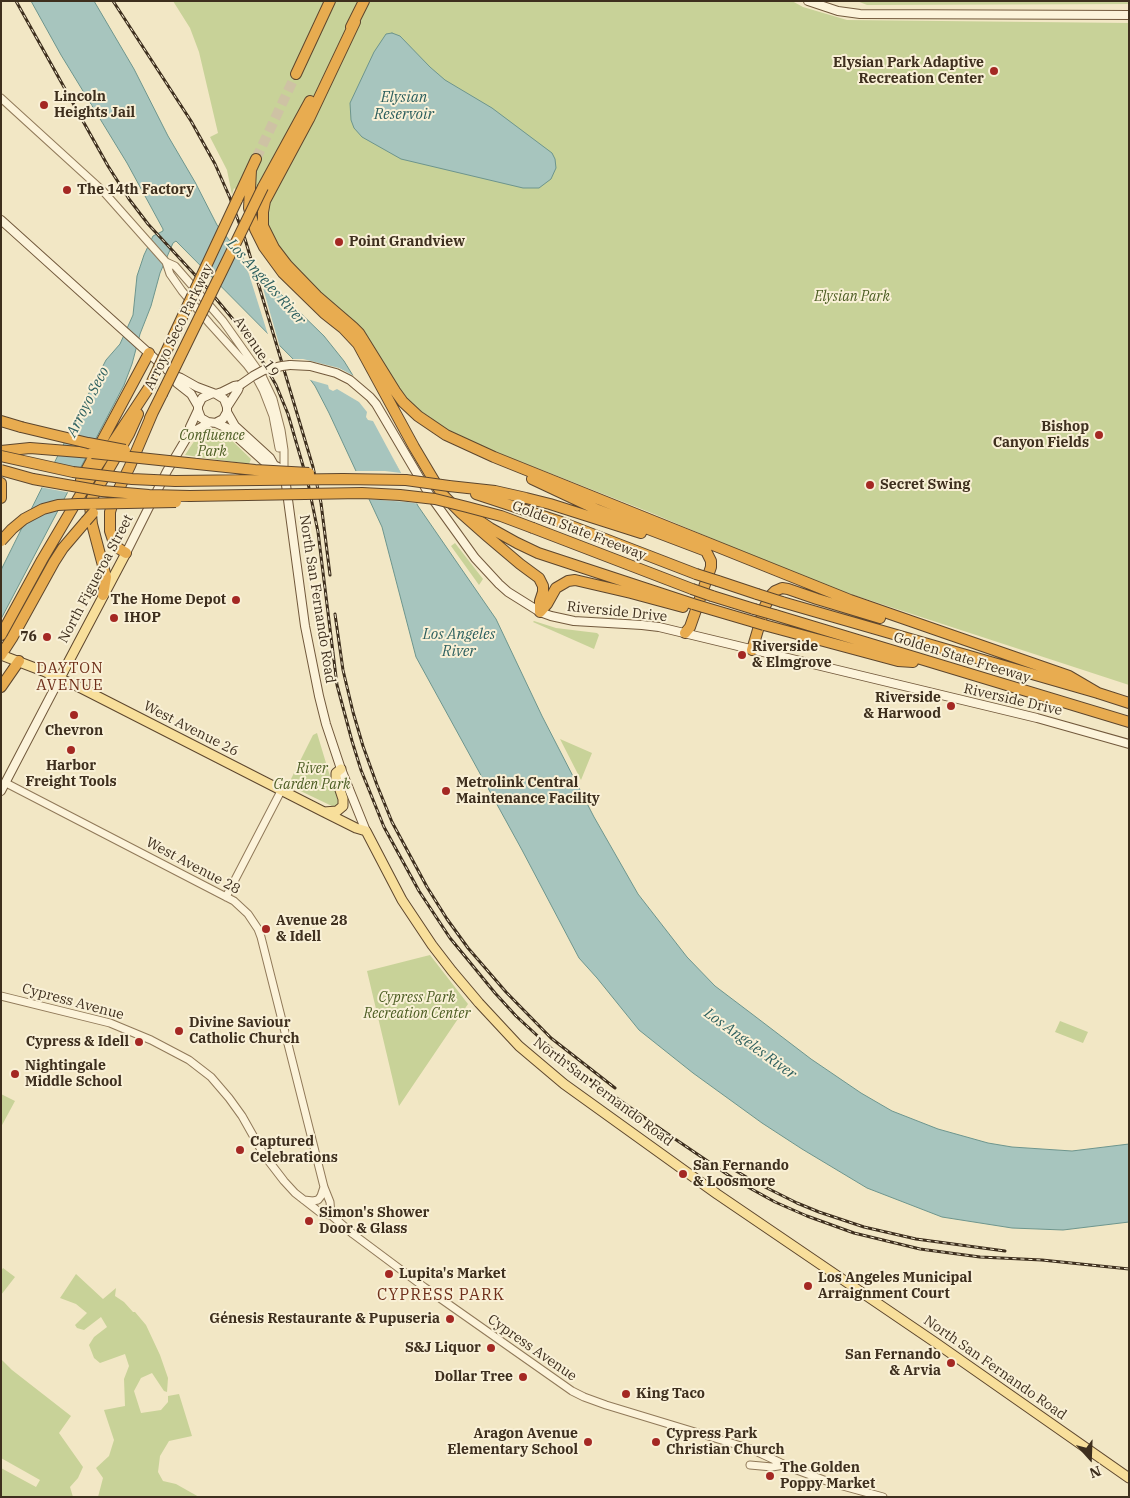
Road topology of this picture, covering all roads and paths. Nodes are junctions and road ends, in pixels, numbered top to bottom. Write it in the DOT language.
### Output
graph roads {
  1 [pos="330,1"];
  2 [pos="364,1"];
  3 [pos="808,1"];
  4 [pos="1129,15"];
  5 [pos="354,22"];
  6 [pos="296,74"];
  7 [pos="1,98"];
  8 [pos="256,158"];
  9 [pos="251,170"];
  10 [pos="1,220"];
  11 [pos="166,262"];
  12 [pos="149,353"];
  13 [pos="173,375"];
  14 [pos="240,385"];
  15 [pos="150,387"];
  16 [pos="214,393"];
  17 [pos="198,408"];
  18 [pos="227,410"];
  19 [pos="153,412"];
  20 [pos="1,421"];
  21 [pos="213,423"];
  22 [pos="188,434"];
  23 [pos="1,451"];
  24 [pos="1,456"];
  25 [pos="494,457"];
  26 [pos="195,463"];
  27 [pos="274,465"];
  28 [pos="284,469"];
  29 [pos="1,470"];
  30 [pos="430,475"];
  31 [pos="406,480"];
  32 [pos="1,483"];
  33 [pos="235,495"];
  34 [pos="497,496"];
  35 [pos="1,498"];
  36 [pos="1,541"];
  37 [pos="126,553"];
  38 [pos="708,556"];
  39 [pos="42,560"];
  40 [pos="103,595"];
  41 [pos="697,608"];
  42 [pos="540,612"];
  43 [pos="685,634"];
  44 [pos="948,634"];
  45 [pos="1,635"];
  46 [pos="752,650"];
  47 [pos="8,658"];
  48 [pos="932,664"];
  49 [pos="60,678"];
  50 [pos="1,688"];
  51 [pos="1098,693"];
  52 [pos="1129,704"];
  53 [pos="1129,722"];
  54 [pos="1129,744"];
  55 [pos="341,769"];
  56 [pos="6,783"];
  57 [pos="1,791"];
  58 [pos="281,791"];
  59 [pos="324,812"];
  60 [pos="366,831"];
  61 [pos="226,896"];
  62 [pos="1,996"];
  63 [pos="324,1187"];
  64 [pos="304,1200"];
  65 [pos="331,1215"];
  66 [pos="750,1465"];
  67 [pos="785,1465"];
  68 [pos="1129,1478"];
  69 [pos="883,1497"];
  1 -- 6 [label="highway"];
  2 -- 5 [label="highway, Arroyo Seco Parkway"];
  3 -- 4 [label="main road"];
  5 -- 19 [label="highway, Arroyo Seco Parkway, bridge"];
  5 -- 25 [label="highway"];
  7 -- 11 [label="street, Avenue 19"];
  8 -- 9 [label="highway, Arroyo Seco Parkway"];
  9 -- 15 [label="highway, Arroyo Seco Parkway, bridge"];
  9 -- 30 [label="highway"];
  10 -- 12 [label="main road"];
  11 -- 28 [label="street, Avenue 19"];
  11 -- 28 [label="street, Avenue 19"];
  12 -- 13 [label="main road"];
  12 -- 39 [label="highway"];
  13 -- 16 [label="main road"];
  13 -- 17 [label="main road"];
  14 -- 16 [label="main road, Riverside Drive"];
  14 -- 18 [label="main road, Riverside Drive"];
  14 -- 42 [label="main road, Riverside Drive, bridge"];
  15 -- 39 [label="highway, Arroyo Seco Parkway"];
  15 -- 40 [label="highway"];
  16 -- 17 [label="main road"];
  16 -- 18 [label="main road"];
  17 -- 21 [label="main road"];
  17 -- 22 [label="main road, North Figueroa Street"];
  18 -- 21 [label="main road"];
  18 -- 27 [label="main road"];
  19 -- 37 [label="highway"];
  19 -- 47 [label="highway, Arroyo Seco Parkway, bridge"];
  20 -- 26 [label="highway, bridge"];
  21 -- 22 [label="main road"];
  21 -- 27 [label="main road"];
  22 -- 37 [label="main road, North Figueroa Street"];
  23 -- 26 [label="highway, bridge"];
  24 -- 31 [label="highway, Golden State Freeway, bridge"];
  25 -- 38 [label="highway"];
  25 -- 44 [label="highway"];
  26 -- 31 [label="highway, bridge"];
  27 -- 28 [label="main road"];
  28 -- 55 [label="main road, North San Fernando Road"];
  29 -- 33 [label="highway, Golden State Freeway, bridge"];
  30 -- 41 [label="highway"];
  30 -- 42 [label="highway"];
  31 -- 34 [label="highway, Golden State Freeway, bridge"];
  32 -- 35 [label="highway"];
  33 -- 36 [label="highway, bridge"];
  33 -- 48 [label="highway, Golden State Freeway, bridge"];
  34 -- 38 [label="highway"];
  34 -- 51 [label="highway, Golden State Freeway, bridge"];
  37 -- 40 [label="main road, North Figueroa Street"];
  38 -- 43 [label="highway"];
  39 -- 45 [label="highway, Arroyo Seco Parkway"];
  40 -- 49 [label="main road, North Figueroa Street"];
  41 -- 42 [label="highway"];
  41 -- 48 [label="highway"];
  42 -- 43 [label="main road, Riverside Drive"];
  43 -- 46 [label="main road, Riverside Drive"];
  44 -- 46 [label="highway"];
  44 -- 51 [label="highway"];
  46 -- 54 [label="main road, Riverside Drive"];
  47 -- 49 [label="main road, West Avenue 26"];
  47 -- 50 [label="highway, Arroyo Seco Parkway"];
  48 -- 53 [label="highway, Golden State Freeway"];
  49 -- 56 [label="main road, North Figueroa Street"];
  49 -- 58 [label="main road, West Avenue 26"];
  51 -- 52 [label="highway, Golden State Freeway"];
  55 -- 59 [label="main road"];
  55 -- 60 [label="main road, North San Fernando Road"];
  56 -- 57 [label="main road, North Figueroa Street"];
  56 -- 61 [label="street, West Avenue 28"];
  58 -- 59 [label="main road, West Avenue 26"];
  58 -- 61 [label="street"];
  59 -- 60 [label="main road, West Avenue 26"];
  60 -- 68 [label="main road, North San Fernando Road"];
  61 -- 63 [label="street, West Avenue 28"];
  62 -- 64 [label="street, Cypress Avenue"];
  63 -- 64 [label="street"];
  63 -- 65 [label="street, West Avenue 28"];
  64 -- 65 [label="street, Cypress Avenue"];
  65 -- 67 [label="street, Cypress Avenue"];
  66 -- 67 [label="street"];
  67 -- 69 [label="street, Cypress Avenue"];
}
